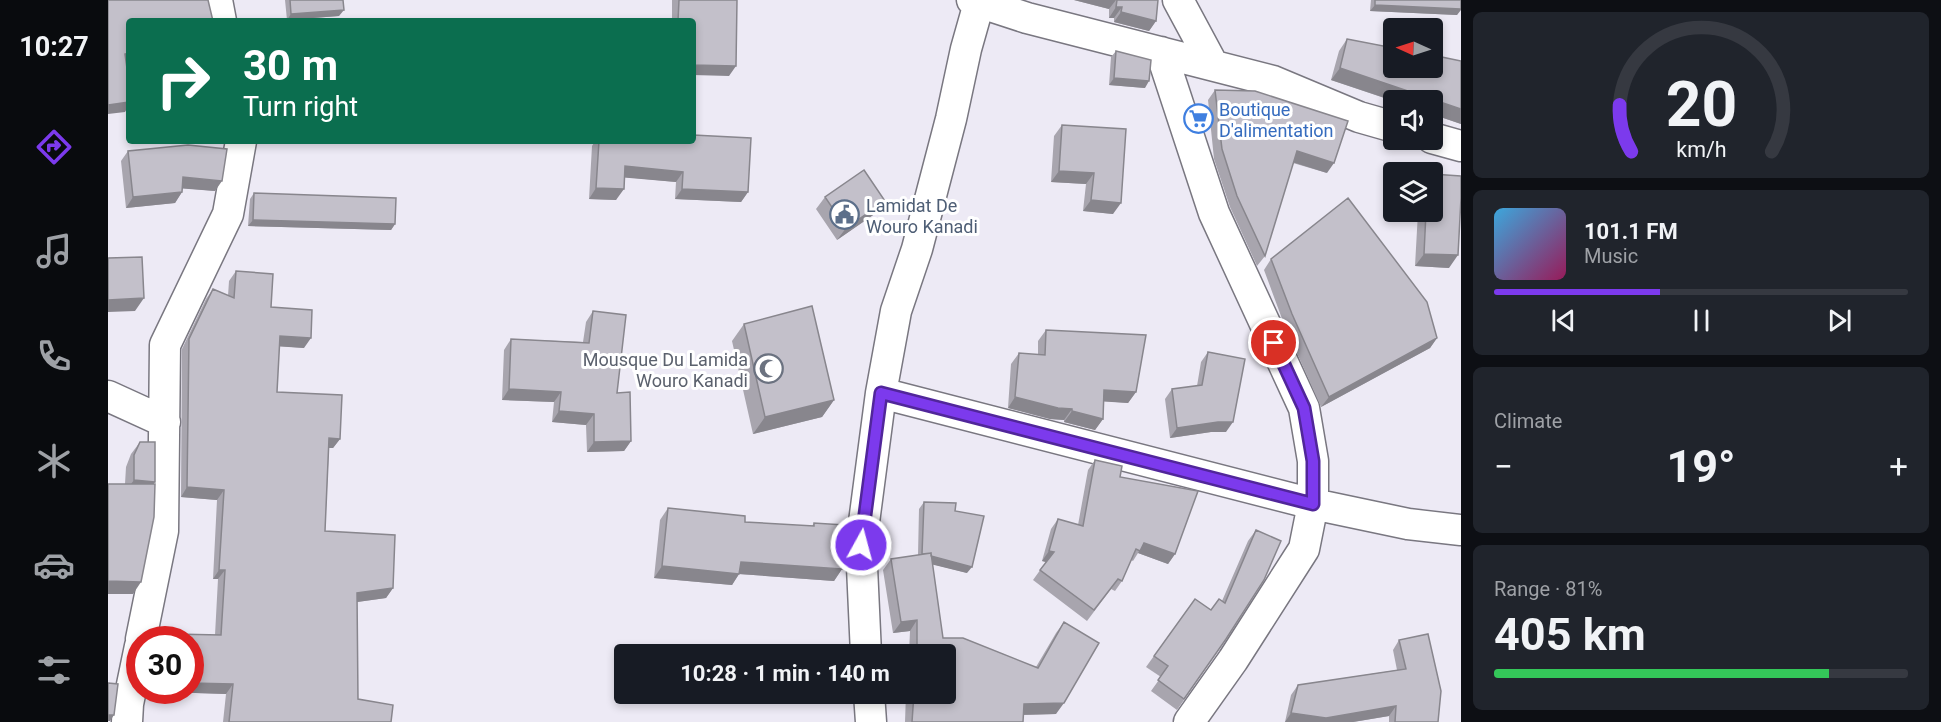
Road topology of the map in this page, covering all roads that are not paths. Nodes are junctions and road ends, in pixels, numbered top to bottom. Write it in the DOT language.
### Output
graph roads {
  1 [pos="217,0"];
  2 [pos="1178,0"];
  3 [pos="978,1"];
  4 [pos="220,18"];
  5 [pos="1161,52"];
  6 [pos="1214,65"];
  7 [pos="1383,124"];
  8 [pos="1443,141"];
  9 [pos="240,144"];
  10 [pos="1461,146"];
  11 [pos="881,393"];
  12 [pos="108,396"];
  13 [pos="165,422"];
  14 [pos="1313,504"];
  15 [pos="1461,530"];
  16 [pos="144,626"];
  17 [pos="866,644"];
  18 [pos="128,704"];
  19 [pos="870,704"];
  20 [pos="127,722"];
  21 [pos="871,722"];
  22 [pos="1189,722"];
  1 -- 4 [label="street"];
  2 -- 6 [label="street"];
  3 -- 5 [label="street"];
  3 -- 11 [label="street"];
  5 -- 6 [label="street"];
  5 -- 14 [label="street"];
  6 -- 7 [label="street"];
  8 -- 10 [label="street"];
  9 -- 13 [label="street"];
  11 -- 14 [label="street"];
  11 -- 17 [label="street"];
  12 -- 13 [label="street"];
  13 -- 16 [label="street"];
  14 -- 15 [label="street"];
  14 -- 22 [label="street"];
  18 -- 20 [label="street"];
  19 -- 21 [label="street"];
}
